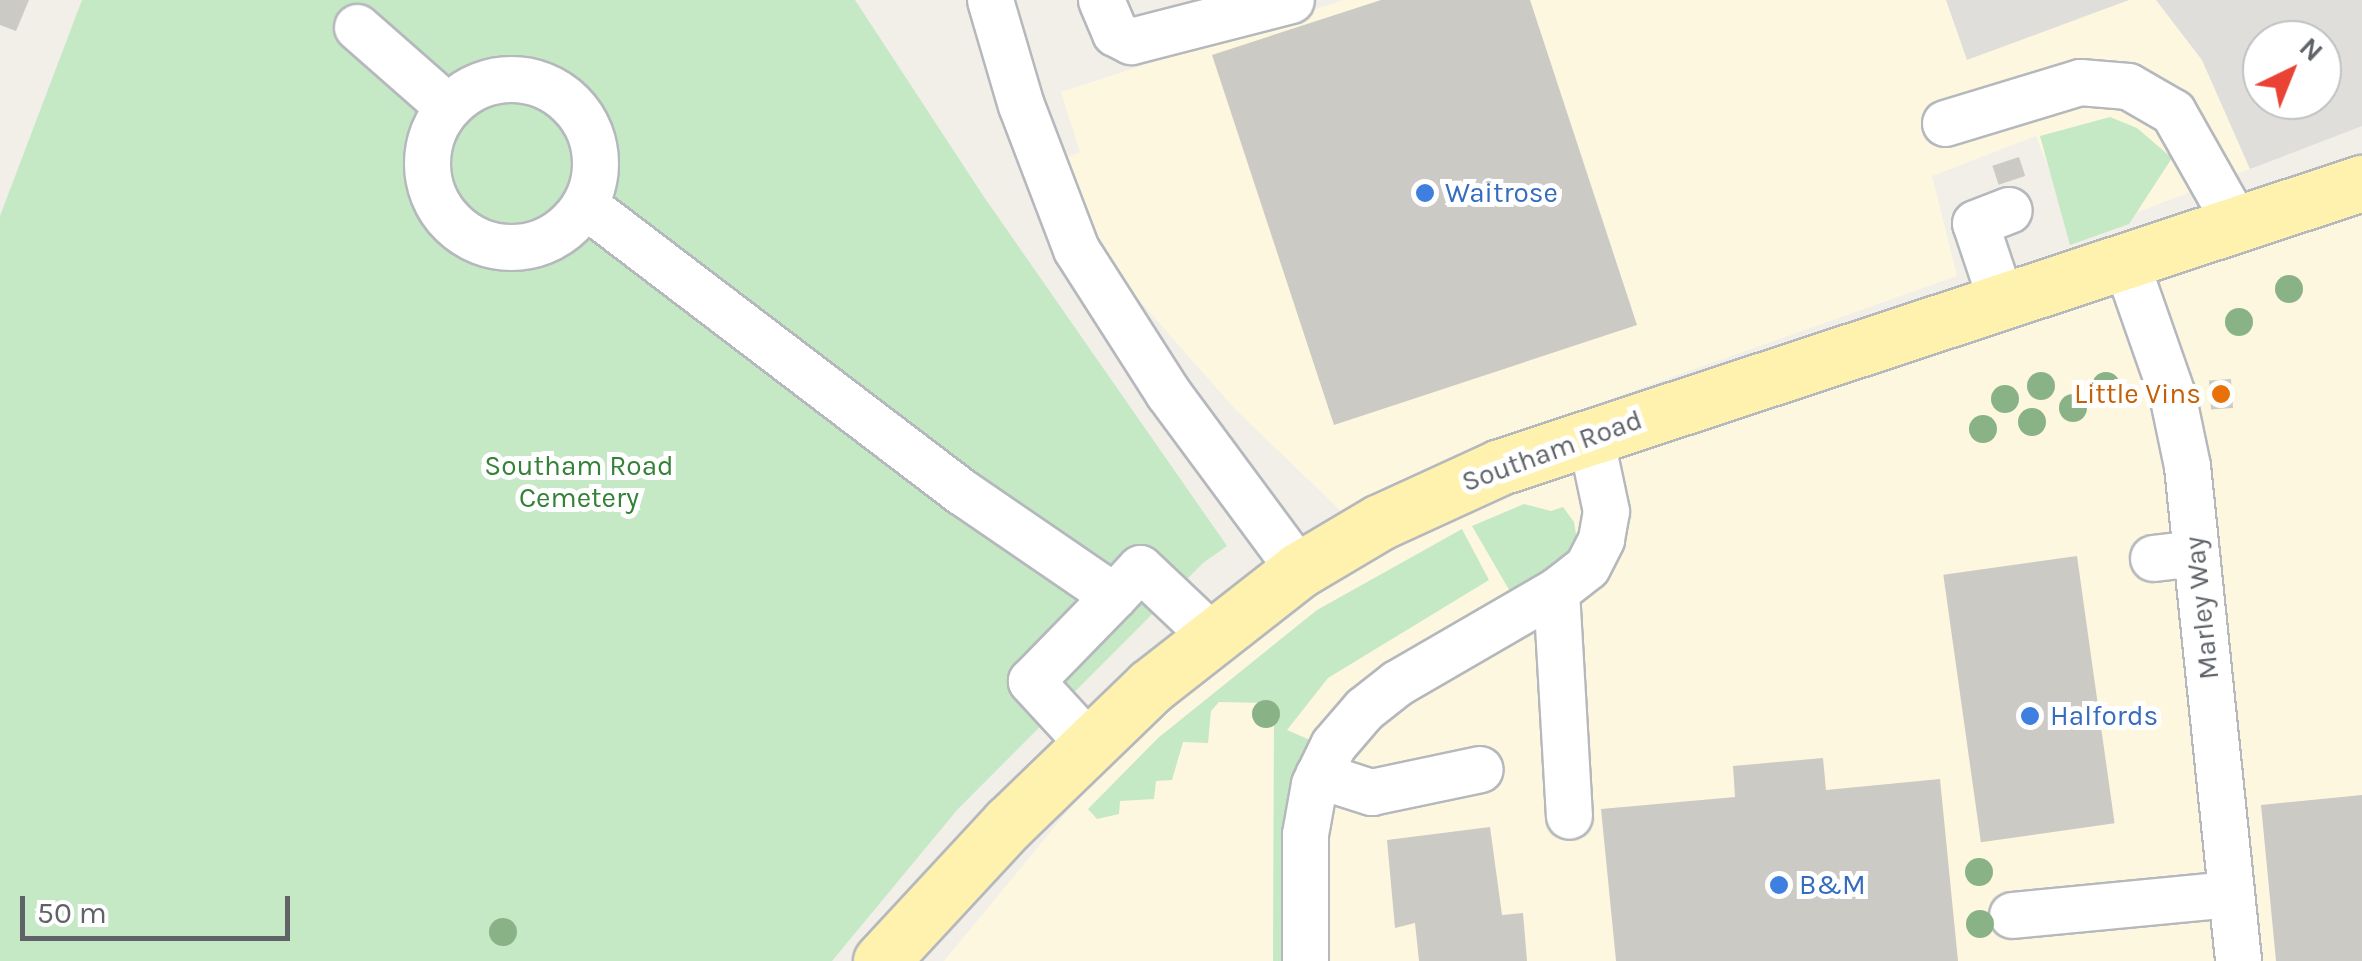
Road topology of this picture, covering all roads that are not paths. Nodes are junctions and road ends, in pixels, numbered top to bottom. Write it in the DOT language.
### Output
graph roads {
  1 [pos="1101,0"];
  2 [pos="1291,0"];
  3 [pos="994,1"];
  4 [pos="356,27"];
  5 [pos="448,106"];
  6 [pos="1946,123"];
  7 [pos="2362,183"];
  8 [pos="584,204"];
  9 [pos="2009,210"];
  10 [pos="2237,225"];
  11 [pos="2126,263"];
  12 [pos="2002,303"];
  13 [pos="1590,436"];
  14 [pos="1299,570"];
  15 [pos="1556,591"];
  16 [pos="1114,596"];
  17 [pos="1212,636"];
  18 [pos="1089,744"];
  19 [pos="1480,769"];
  20 [pos="1318,775"];
  21 [pos="1569,816"];
  22 [pos="2231,894"];
  23 [pos="2012,915"];
  24 [pos="882,961"];
  25 [pos="1305,961"];
  26 [pos="2238,961"];
  1 -- 2 [label="street"];
  3 -- 14 [label="street"];
  4 -- 5 [label="street"];
  5 -- 8 [label="street"];
  5 -- 8 [label="street"];
  6 -- 10 [label="street"];
  7 -- 10 [label="main road, Southam Road"];
  8 -- 16 [label="street"];
  9 -- 12 [label="street"];
  10 -- 11 [label="main road, Southam Road"];
  11 -- 12 [label="main road, Southam Road"];
  11 -- 22 [label="street, Marley Way"];
  12 -- 13 [label="main road, Southam Road"];
  13 -- 14 [label="main road, Southam Road"];
  13 -- 15 [label="street"];
  14 -- 17 [label="main road, Southam Road"];
  15 -- 20 [label="street"];
  15 -- 21 [label="street"];
  16 -- 17 [label="street"];
  16 -- 18 [label="street"];
  17 -- 18 [label="main road, Southam Road"];
  18 -- 24 [label="main road, Southam Road"];
  19 -- 20 [label="street"];
  20 -- 25 [label="street"];
  22 -- 23 [label="street"];
  22 -- 26 [label="street, Marley Way"];
}
